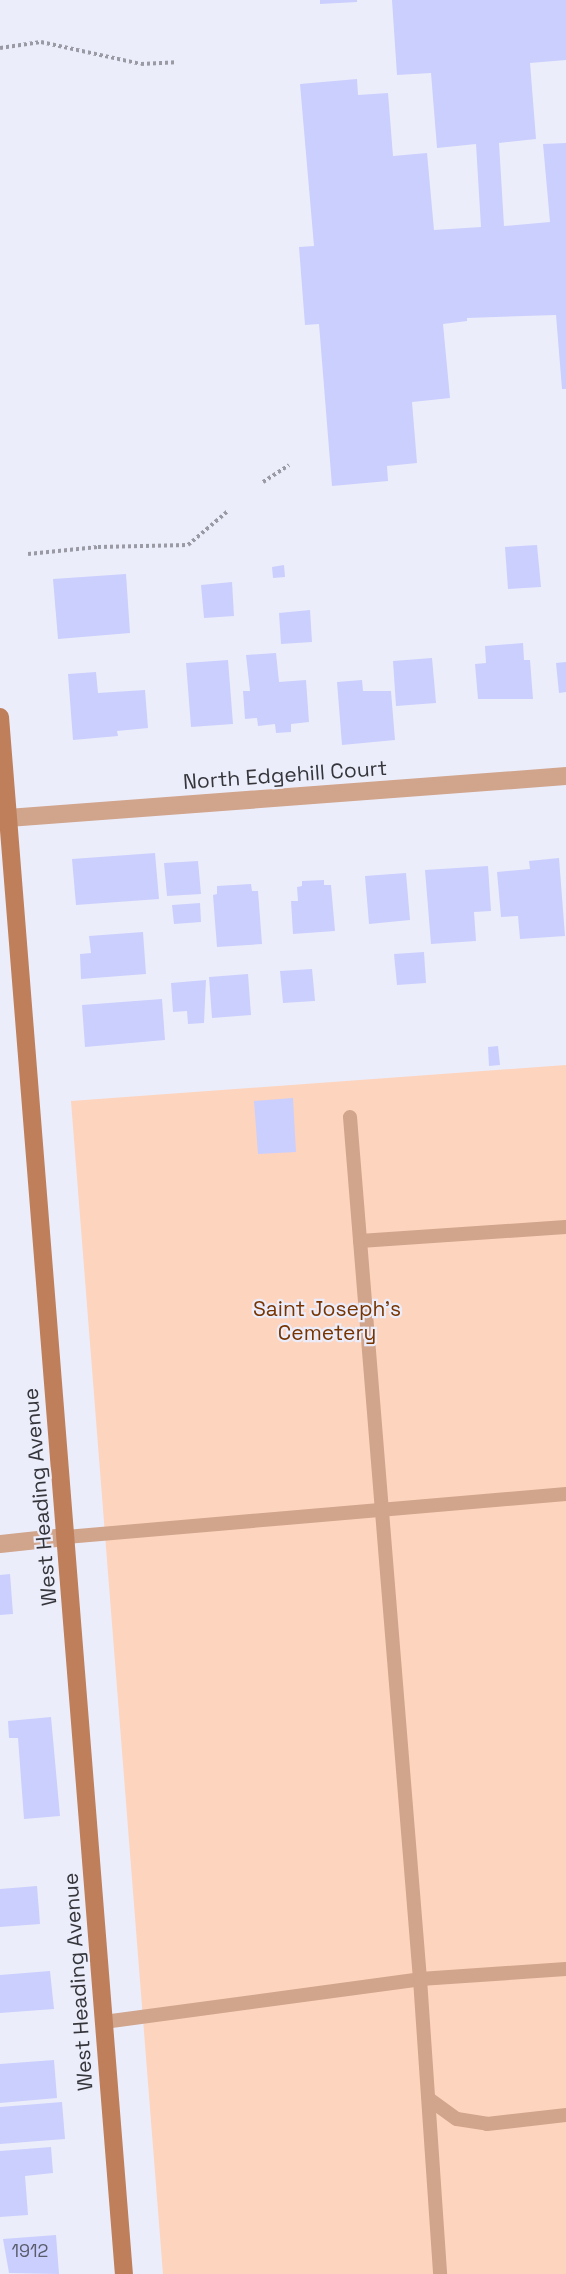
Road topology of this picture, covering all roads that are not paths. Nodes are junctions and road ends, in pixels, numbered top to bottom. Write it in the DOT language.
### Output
graph roads {
  1 [pos="0,717"];
  2 [pos="566,776"];
  3 [pos="8,818"];
  4 [pos="350,1117"];
  5 [pos="566,1227"];
  6 [pos="360,1241"];
  7 [pos="566,1494"];
  8 [pos="381,1510"];
  9 [pos="66,1537"];
  10 [pos="0,1544"];
  11 [pos="566,1969"];
  12 [pos="420,1978"];
  13 [pos="104,2022"];
  14 [pos="429,2100"];
  15 [pos="566,2115"];
  16 [pos="124,2274"];
  17 [pos="440,2274"];
  1 -- 3 [label="street, West Heading Avenue"];
  2 -- 3 [label="street, North Edgehill Court"];
  3 -- 9 [label="street, West Heading Avenue"];
  4 -- 6 [label="lane"];
  5 -- 6 [label="lane"];
  6 -- 8 [label="lane"];
  7 -- 8 [label="lane"];
  8 -- 9 [label="lane"];
  8 -- 12 [label="lane"];
  9 -- 10 [label="street"];
  9 -- 13 [label="street, West Heading Avenue"];
  11 -- 12 [label="lane"];
  12 -- 13 [label="lane"];
  12 -- 14 [label="lane"];
  13 -- 16 [label="street, West Heading Avenue"];
  14 -- 15 [label="lane"];
  14 -- 17 [label="lane"];
}
